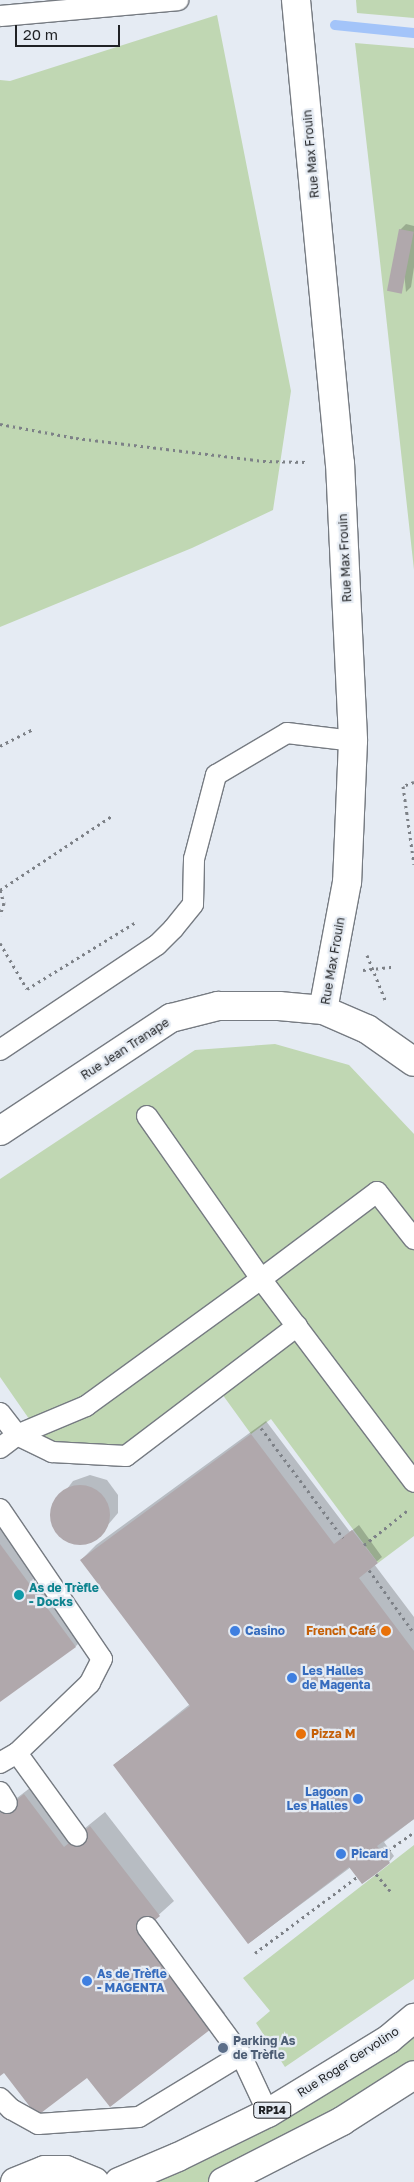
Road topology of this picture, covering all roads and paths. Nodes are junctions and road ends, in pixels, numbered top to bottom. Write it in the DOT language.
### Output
graph roads {
  1 [pos="178,0"];
  2 [pos="296,0"];
  3 [pos="0,16"];
  4 [pos="0,424"];
  5 [pos="340,463"];
  6 [pos="33,729"];
  7 [pos="353,741"];
  8 [pos="0,746"];
  9 [pos="414,782"];
  10 [pos="112,816"];
  11 [pos="414,864"];
  12 [pos="0,890"];
  13 [pos="0,915"];
  14 [pos="139,920"];
  15 [pos="0,943"];
  16 [pos="392,967"];
  17 [pos="359,970"];
  18 [pos="323,1010"];
  19 [pos="0,1050"];
  20 [pos="414,1062"];
  21 [pos="147,1116"];
  22 [pos="0,1130"];
  23 [pos="414,1239"];
  24 [pos="261,1279"];
  25 [pos="297,1326"];
  26 [pos="0,1413"];
  27 [pos="261,1428"];
  28 [pos="17,1435"];
  29 [pos="0,1448"];
  30 [pos="414,1482"];
  31 [pos="414,1505"];
  32 [pos="0,1509"];
  33 [pos="343,1538"];
  34 [pos="364,1545"];
  35 [pos="369,1570"];
  36 [pos="414,1633"];
  37 [pos="8,1758"];
  38 [pos="414,1832"];
  39 [pos="77,1836"];
  40 [pos="383,1854"];
  41 [pos="376,1874"];
  42 [pos="357,1877"];
  43 [pos="391,1892"];
  44 [pos="147,1926"];
  45 [pos="255,1953"];
  46 [pos="414,2018"];
  47 [pos="241,2055"];
  48 [pos="414,2075"];
  49 [pos="0,2098"];
  50 [pos="268,2113"];
  51 [pos="15,2182"];
  52 [pos="95,2182"];
  53 [pos="119,2182"];
  54 [pos="223,2182"];
  1 -- 3 [label="lane"];
  2 -- 5 [label="main road, Rue Max Frouin"];
  4 -- 5 [label="path"];
  5 -- 7 [label="main road, Rue Max Frouin"];
  6 -- 8 [label="path"];
  7 -- 18 [label="main road, Rue Max Frouin"];
  7 -- 19 [label="lane"];
  9 -- 11 [label="path"];
  10 -- 12 [label="path"];
  12 -- 13 [label="path"];
  14 -- 15 [label="path"];
  16 -- 17 [label="path"];
  18 -- 20 [label="main road, Rue Max Frouin"];
  18 -- 22 [label="main road, Rue Jean Tranape"];
  21 -- 24 [label="lane"];
  23 -- 24 [label="lane"];
  24 -- 25 [label="lane"];
  24 -- 28 [label="lane"];
  25 -- 28 [label="lane"];
  25 -- 30 [label="lane"];
  26 -- 28 [label="lane"];
  27 -- 33 [label="path"];
  28 -- 29 [label="lane"];
  31 -- 34 [label="path"];
  32 -- 37 [label="lane"];
  35 -- 36 [label="path"];
  37 -- 39 [label="lane"];
  38 -- 40 [label="path"];
  41 -- 43 [label="path"];
  42 -- 45 [label="path"];
  44 -- 47 [label="lane"];
  46 -- 50 [label="main road, Rue Roger Gervolino / RP14"];
  47 -- 49 [label="lane"];
  47 -- 50 [label="lane"];
  48 -- 54 [label="main road"];
  50 -- 53 [label="main road, Rue Roger Gervolino / RP14"];
  51 -- 52 [label="main road"];
}
